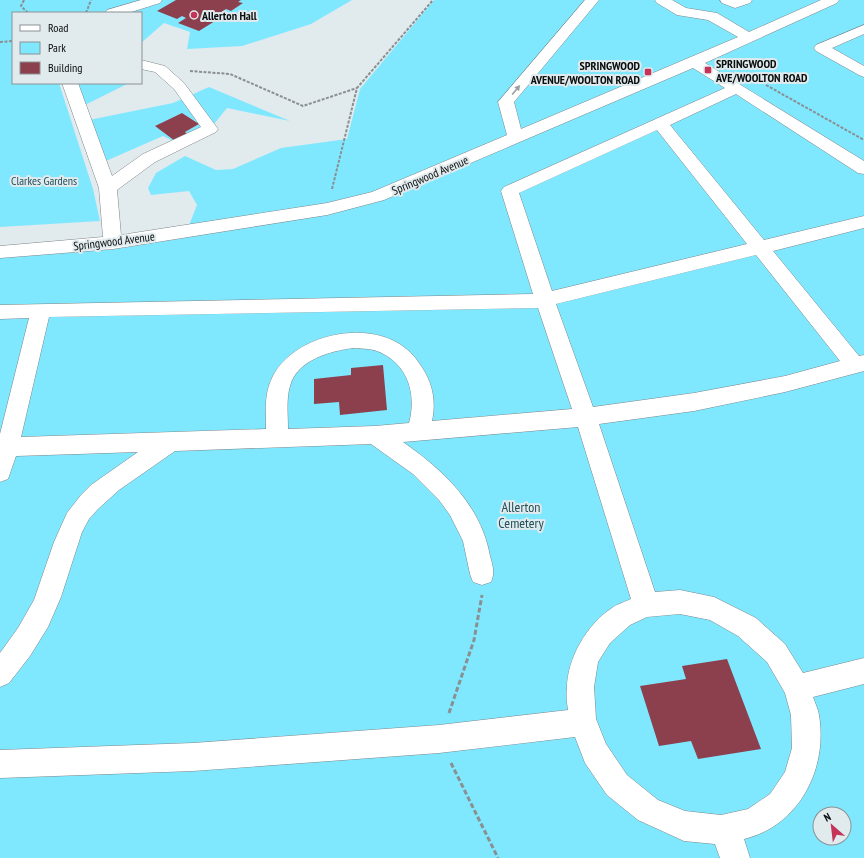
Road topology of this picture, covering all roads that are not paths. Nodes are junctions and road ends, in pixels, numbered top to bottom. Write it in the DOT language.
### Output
graph roads {
  1 [pos="154,0"];
  2 [pos="592,0"];
  3 [pos="662,0"];
  4 [pos="704,0"];
  5 [pos="727,0"];
  6 [pos="745,0"];
  7 [pos="832,0"];
  8 [pos="116,12"];
  9 [pos="712,16"];
  10 [pos="864,28"];
  11 [pos="749,38"];
  12 [pos="695,62"];
  13 [pos="142,64"];
  14 [pos="864,72"];
  15 [pos="70,84"];
  16 [pos="736,88"];
  17 [pos="659,122"];
  18 [pos="516,139"];
  19 [pos="864,169"];
  20 [pos="108,188"];
  21 [pos="864,222"];
  22 [pos="113,243"];
  23 [pos="762,248"];
  24 [pos="0,252"];
  25 [pos="545,300"];
  26 [pos="349,305"];
  27 [pos="41,310"];
  28 [pos="0,312"];
  29 [pos="349,339"];
  30 [pos="860,365"];
  31 [pos="586,417"];
  32 [pos="418,431"];
  33 [pos="375,435"];
  34 [pos="277,439"];
  35 [pos="169,443"];
  36 [pos="4,447"];
  37 [pos="0,472"];
  38 [pos="482,574"];
  39 [pos="646,605"];
  40 [pos="864,671"];
  41 [pos="0,674"];
  42 [pos="797,688"];
  43 [pos="583,722"];
  44 [pos="0,764"];
  45 [pos="725,829"];
  46 [pos="735,858"];
  1 -- 8 [label="street"];
  18 -- 2 [label="street, one-way"];
  3 -- 9 [label="street"];
  4 -- 9 [label="street"];
  5 -- 6 [label="street"];
  7 -- 11 [label="street, Springwood Avenue"];
  9 -- 11 [label="street"];
  10 -- 14 [label="street"];
  11 -- 12 [label="street, Springwood Avenue"];
  12 -- 16 [label="street"];
  12 -- 18 [label="street, Springwood Avenue"];
  13 -- 20 [label="street"];
  15 -- 20 [label="street"];
  16 -- 17 [label="street"];
  16 -- 19 [label="street"];
  17 -- 23 [label="street"];
  17 -- 25 [label="street"];
  18 -- 22 [label="street, Springwood Avenue"];
  20 -- 22 [label="street"];
  21 -- 23 [label="street"];
  22 -- 24 [label="street, Springwood Avenue"];
  23 -- 25 [label="street"];
  23 -- 30 [label="street"];
  25 -- 26 [label="street"];
  25 -- 31 [label="street"];
  26 -- 27 [label="street"];
  26 -- 29 [label="street"];
  27 -- 28 [label="street"];
  27 -- 36 [label="street"];
  29 -- 32 [label="street"];
  29 -- 34 [label="street"];
  30 -- 31 [label="street"];
  31 -- 32 [label="street"];
  31 -- 39 [label="street"];
  32 -- 33 [label="street"];
  33 -- 34 [label="street"];
  33 -- 38 [label="street"];
  34 -- 35 [label="street"];
  35 -- 36 [label="street"];
  35 -- 41 [label="street"];
  36 -- 37 [label="street"];
  39 -- 42 [label="street"];
  39 -- 43 [label="street"];
  40 -- 42 [label="street"];
  42 -- 45 [label="street"];
  43 -- 44 [label="street"];
  43 -- 45 [label="street"];
  45 -- 46 [label="street"];
}
